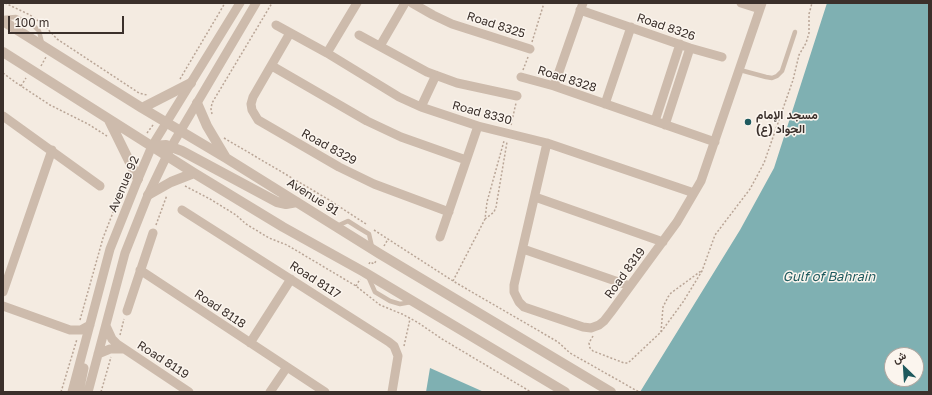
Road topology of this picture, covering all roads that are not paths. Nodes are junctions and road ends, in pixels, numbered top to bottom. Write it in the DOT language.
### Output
graph roads {
  1 [pos="240,3"];
  2 [pos="256,3"];
  3 [pos="357,3"];
  4 [pos="405,3"];
  5 [pos="412,3"];
  6 [pos="741,3"];
  7 [pos="761,6"];
  8 [pos="582,7"];
  9 [pos="3,19"];
  10 [pos="276,25"];
  11 [pos="631,27"];
  12 [pos="795,32"];
  13 [pos="290,33"];
  14 [pos="359,35"];
  15 [pos="680,44"];
  16 [pos="380,46"];
  17 [pos="690,48"];
  18 [pos="530,49"];
  19 [pos="3,52"];
  20 [pos="327,53"];
  21 [pos="722,57"];
  22 [pos="272,66"];
  23 [pos="740,70"];
  24 [pos="436,75"];
  25 [pos="521,77"];
  26 [pos="191,83"];
  27 [pos="554,86"];
  28 [pos="517,96"];
  29 [pos="197,103"];
  30 [pos="605,104"];
  31 [pos="421,107"];
  32 [pos="142,108"];
  33 [pos="3,116"];
  34 [pos="110,120"];
  35 [pos="655,121"];
  36 [pos="167,123"];
  37 [pos="665,125"];
  38 [pos="478,126"];
  39 [pos="180,131"];
  40 [pos="715,142"];
  41 [pos="547,143"];
  42 [pos="152,146"];
  43 [pos="52,150"];
  44 [pos="169,151"];
  45 [pos="226,158"];
  46 [pos="466,160"];
  47 [pos="194,173"];
  48 [pos="138,179"];
  49 [pos="100,186"];
  50 [pos="694,193"];
  51 [pos="148,195"];
  52 [pos="535,197"];
  53 [pos="297,202"];
  54 [pos="182,210"];
  55 [pos="449,212"];
  56 [pos="153,233"];
  57 [pos="440,237"];
  58 [pos="663,242"];
  59 [pos="523,249"];
  60 [pos="140,270"];
  61 [pos="291,279"];
  62 [pos="5,280"];
  63 [pos="630,286"];
  64 [pos="3,292"];
  65 [pos="3,306"];
  66 [pos="127,310"];
  67 [pos="90,325"];
  68 [pos="106,326"];
  69 [pos="70,330"];
  70 [pos="250,343"];
  71 [pos="85,345"];
  72 [pos="118,347"];
  73 [pos="98,354"];
  74 [pos="81,360"];
  75 [pos="287,367"];
  76 [pos="72,392"];
  77 [pos="79,392"];
  78 [pos="88,392"];
  79 [pos="189,392"];
  80 [pos="270,392"];
  81 [pos="326,392"];
  82 [pos="392,392"];
  83 [pos="565,392"];
  84 [pos="611,392"];
  1 -- 26 [label="street, Avenue 92"];
  2 -- 29 [label="street"];
  3 -- 20 [label="street"];
  4 -- 16 [label="street"];
  5 -- 18 [label="street, Road 8325"];
  6 -- 7 [label="street"];
  7 -- 23 [label="street, Road 8319"];
  8 -- 11 [label="street, Road 8326"];
  8 -- 27 [label="street, Road 8326"];
  9 -- 32 [label="street, Avenue 91"];
  10 -- 13 [label="street, Road 8330"];
  11 -- 15 [label="street, Road 8326"];
  11 -- 30 [label="street, Road 8328"];
  12 -- 23 [label="lane"];
  13 -- 20 [label="street, Road 8330"];
  13 -- 22 [label="street, Road 8329"];
  14 -- 16 [label="street"];
  15 -- 17 [label="street, Road 8326"];
  15 -- 35 [label="street"];
  16 -- 24 [label="street"];
  17 -- 21 [label="street, Road 8326"];
  17 -- 37 [label="street"];
  19 -- 34 [label="street"];
  20 -- 31 [label="street, Road 8330"];
  22 -- 46 [label="street"];
  22 -- 55 [label="street, Road 8329"];
  23 -- 40 [label="street, Road 8319"];
  24 -- 28 [label="street"];
  24 -- 31 [label="street"];
  25 -- 27 [label="street, Road 8328"];
  26 -- 32 [label="street"];
  26 -- 36 [label="street, Avenue 92"];
  27 -- 30 [label="street, Road 8328"];
  29 -- 39 [label="street"];
  29 -- 45 [label="street"];
  30 -- 35 [label="street, Road 8328"];
  31 -- 38 [label="street, Road 8330"];
  32 -- 36 [label="street, Avenue 91"];
  33 -- 43 [label="street"];
  34 -- 42 [label="street"];
  34 -- 48 [label="street"];
  35 -- 37 [label="street, Road 8328"];
  36 -- 39 [label="street, Avenue 91"];
  36 -- 42 [label="street, Avenue 92"];
  37 -- 40 [label="street, Road 8328"];
  38 -- 41 [label="street, Road 8330"];
  38 -- 46 [label="street"];
  39 -- 44 [label="street"];
  39 -- 45 [label="street, Avenue 91"];
  40 -- 50 [label="street, Road 8319"];
  41 -- 50 [label="street, Road 8330"];
  41 -- 52 [label="street"];
  42 -- 44 [label="street"];
  42 -- 48 [label="street, Avenue 92"];
  43 -- 49 [label="street"];
  43 -- 62 [label="street"];
  44 -- 47 [label="street"];
  44 -- 51 [label="street"];
  44 -- 53 [label="street"];
  45 -- 53 [label="street, Avenue 91"];
  46 -- 55 [label="street"];
  47 -- 51 [label="street"];
  47 -- 83 [label="street"];
  48 -- 67 [label="street, Avenue 92"];
  50 -- 58 [label="street, Road 8319"];
  51 -- 68 [label="street"];
  52 -- 58 [label="street"];
  52 -- 59 [label="street"];
  53 -- 84 [label="street, Avenue 91"];
  54 -- 61 [label="street, Road 8117"];
  55 -- 57 [label="street"];
  56 -- 60 [label="street"];
  58 -- 63 [label="street, Road 8319"];
  59 -- 63 [label="street"];
  59 -- 63 [label="street, Road 8319"];
  60 -- 66 [label="street"];
  60 -- 70 [label="street, Road 8118"];
  61 -- 70 [label="street"];
  61 -- 82 [label="street, Road 8117"];
  62 -- 64 [label="street"];
  65 -- 69 [label="street"];
  67 -- 69 [label="street"];
  67 -- 71 [label="street, Avenue 92"];
  68 -- 72 [label="street, Road 8119"];
  68 -- 73 [label="street"];
  69 -- 71 [label="street"];
  70 -- 75 [label="street, Road 8118"];
  71 -- 74 [label="street, Avenue 92"];
  72 -- 73 [label="street"];
  72 -- 79 [label="street, Road 8119"];
  73 -- 78 [label="street"];
  74 -- 76 [label="street, Avenue 92"];
  74 -- 77 [label="street"];
  75 -- 80 [label="street"];
  75 -- 81 [label="street, Road 8118"];
}
